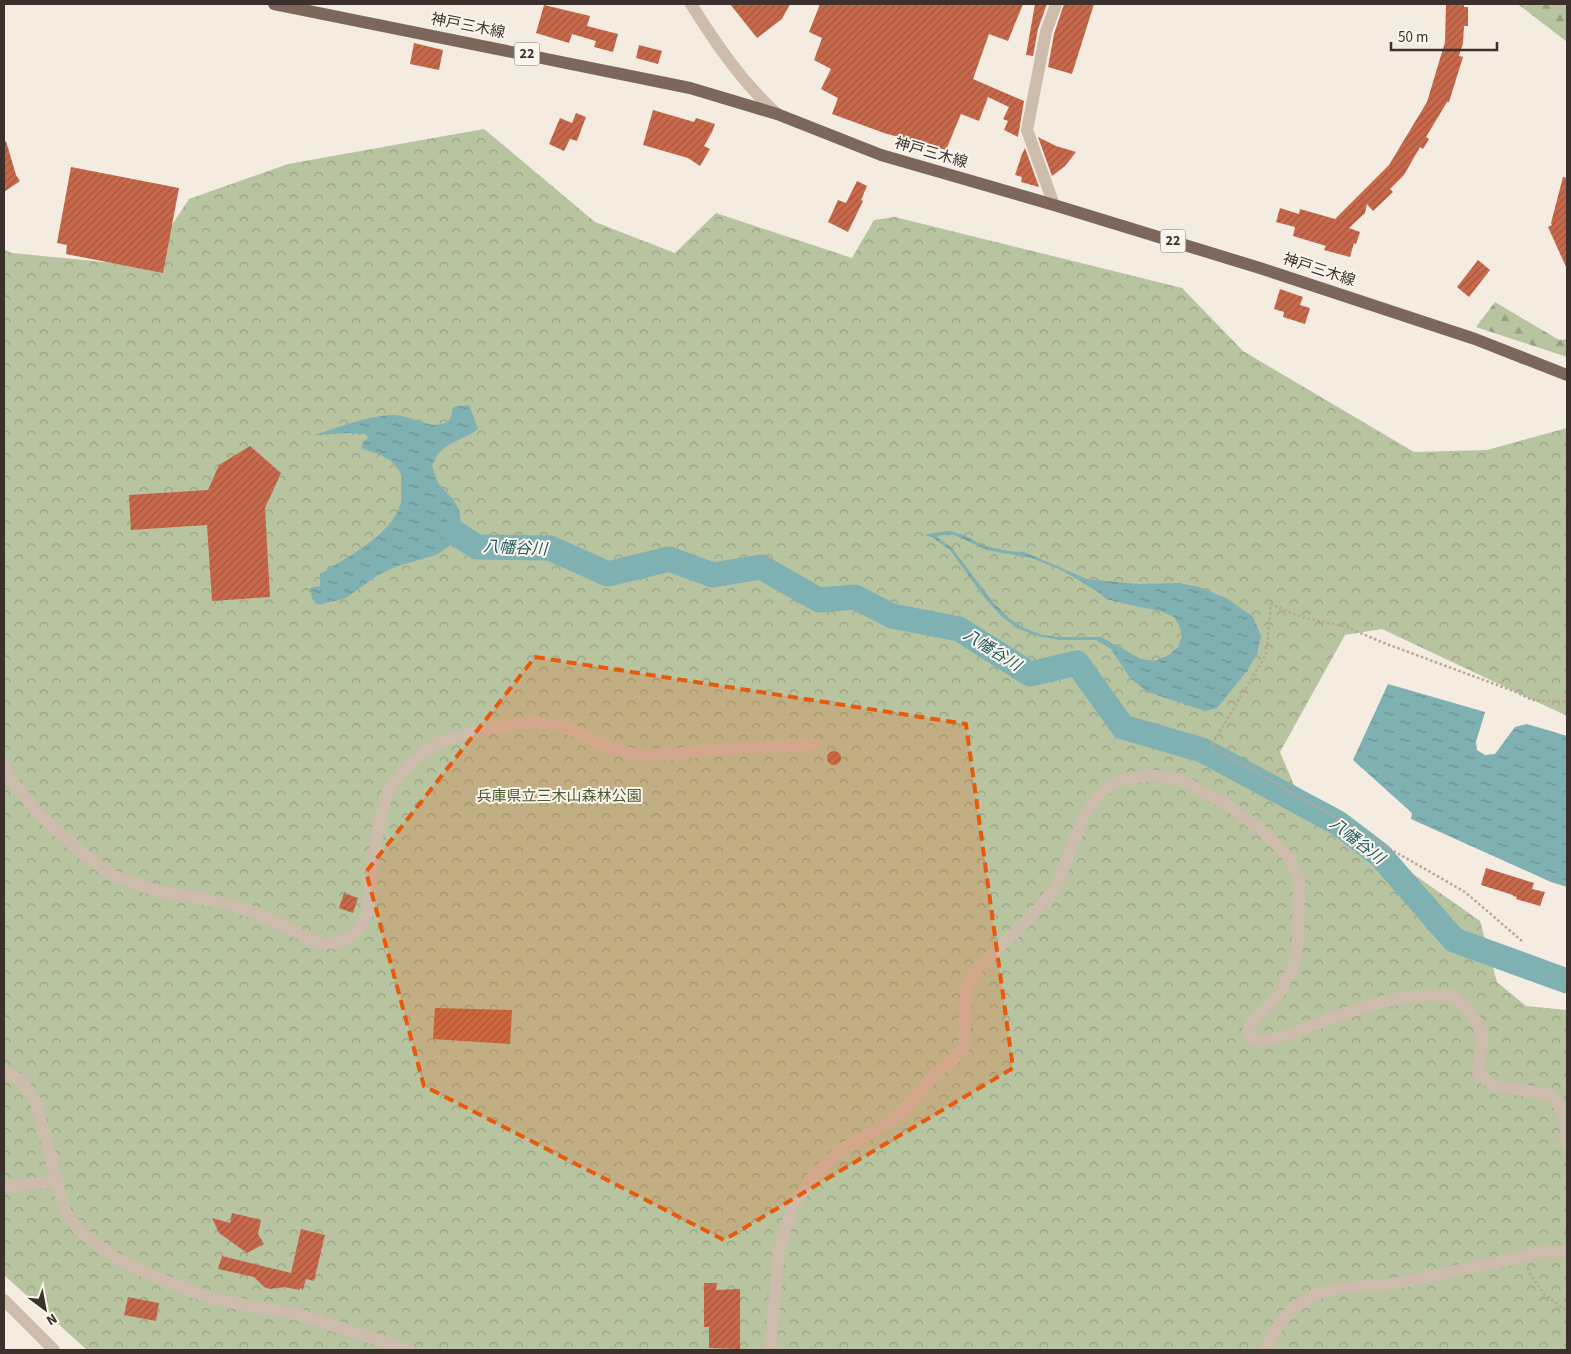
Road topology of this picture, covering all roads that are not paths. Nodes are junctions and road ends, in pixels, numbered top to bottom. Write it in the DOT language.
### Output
graph roads {
  1 [pos="274,4"];
  2 [pos="691,4"];
  3 [pos="1056,4"];
  4 [pos="777,114"];
  5 [pos="1054,205"];
  6 [pos="1567,375"];
  7 [pos="815,744"];
  8 [pos="4,763"];
  9 [pos="4,1071"];
  10 [pos="1567,1144"];
  11 [pos="57,1180"];
  12 [pos="4,1187"];
  13 [pos="1567,1252"];
  14 [pos="4,1300"];
  15 [pos="54,1350"];
  16 [pos="410,1350"];
  17 [pos="770,1350"];
  18 [pos="1264,1350"];
  1 -- 4 [label="main road, 神戸三木線 / 22"];
  2 -- 4 [label="street"];
  3 -- 5 [label="street"];
  4 -- 5 [label="main road, 神戸三木線 / 22"];
  5 -- 6 [label="main road, 神戸三木線 / 22"];
  7 -- 8 [label="street"];
  9 -- 11 [label="street"];
  10 -- 17 [label="street"];
  11 -- 12 [label="street"];
  11 -- 16 [label="street"];
  13 -- 18 [label="street"];
  14 -- 15 [label="street"];
}
